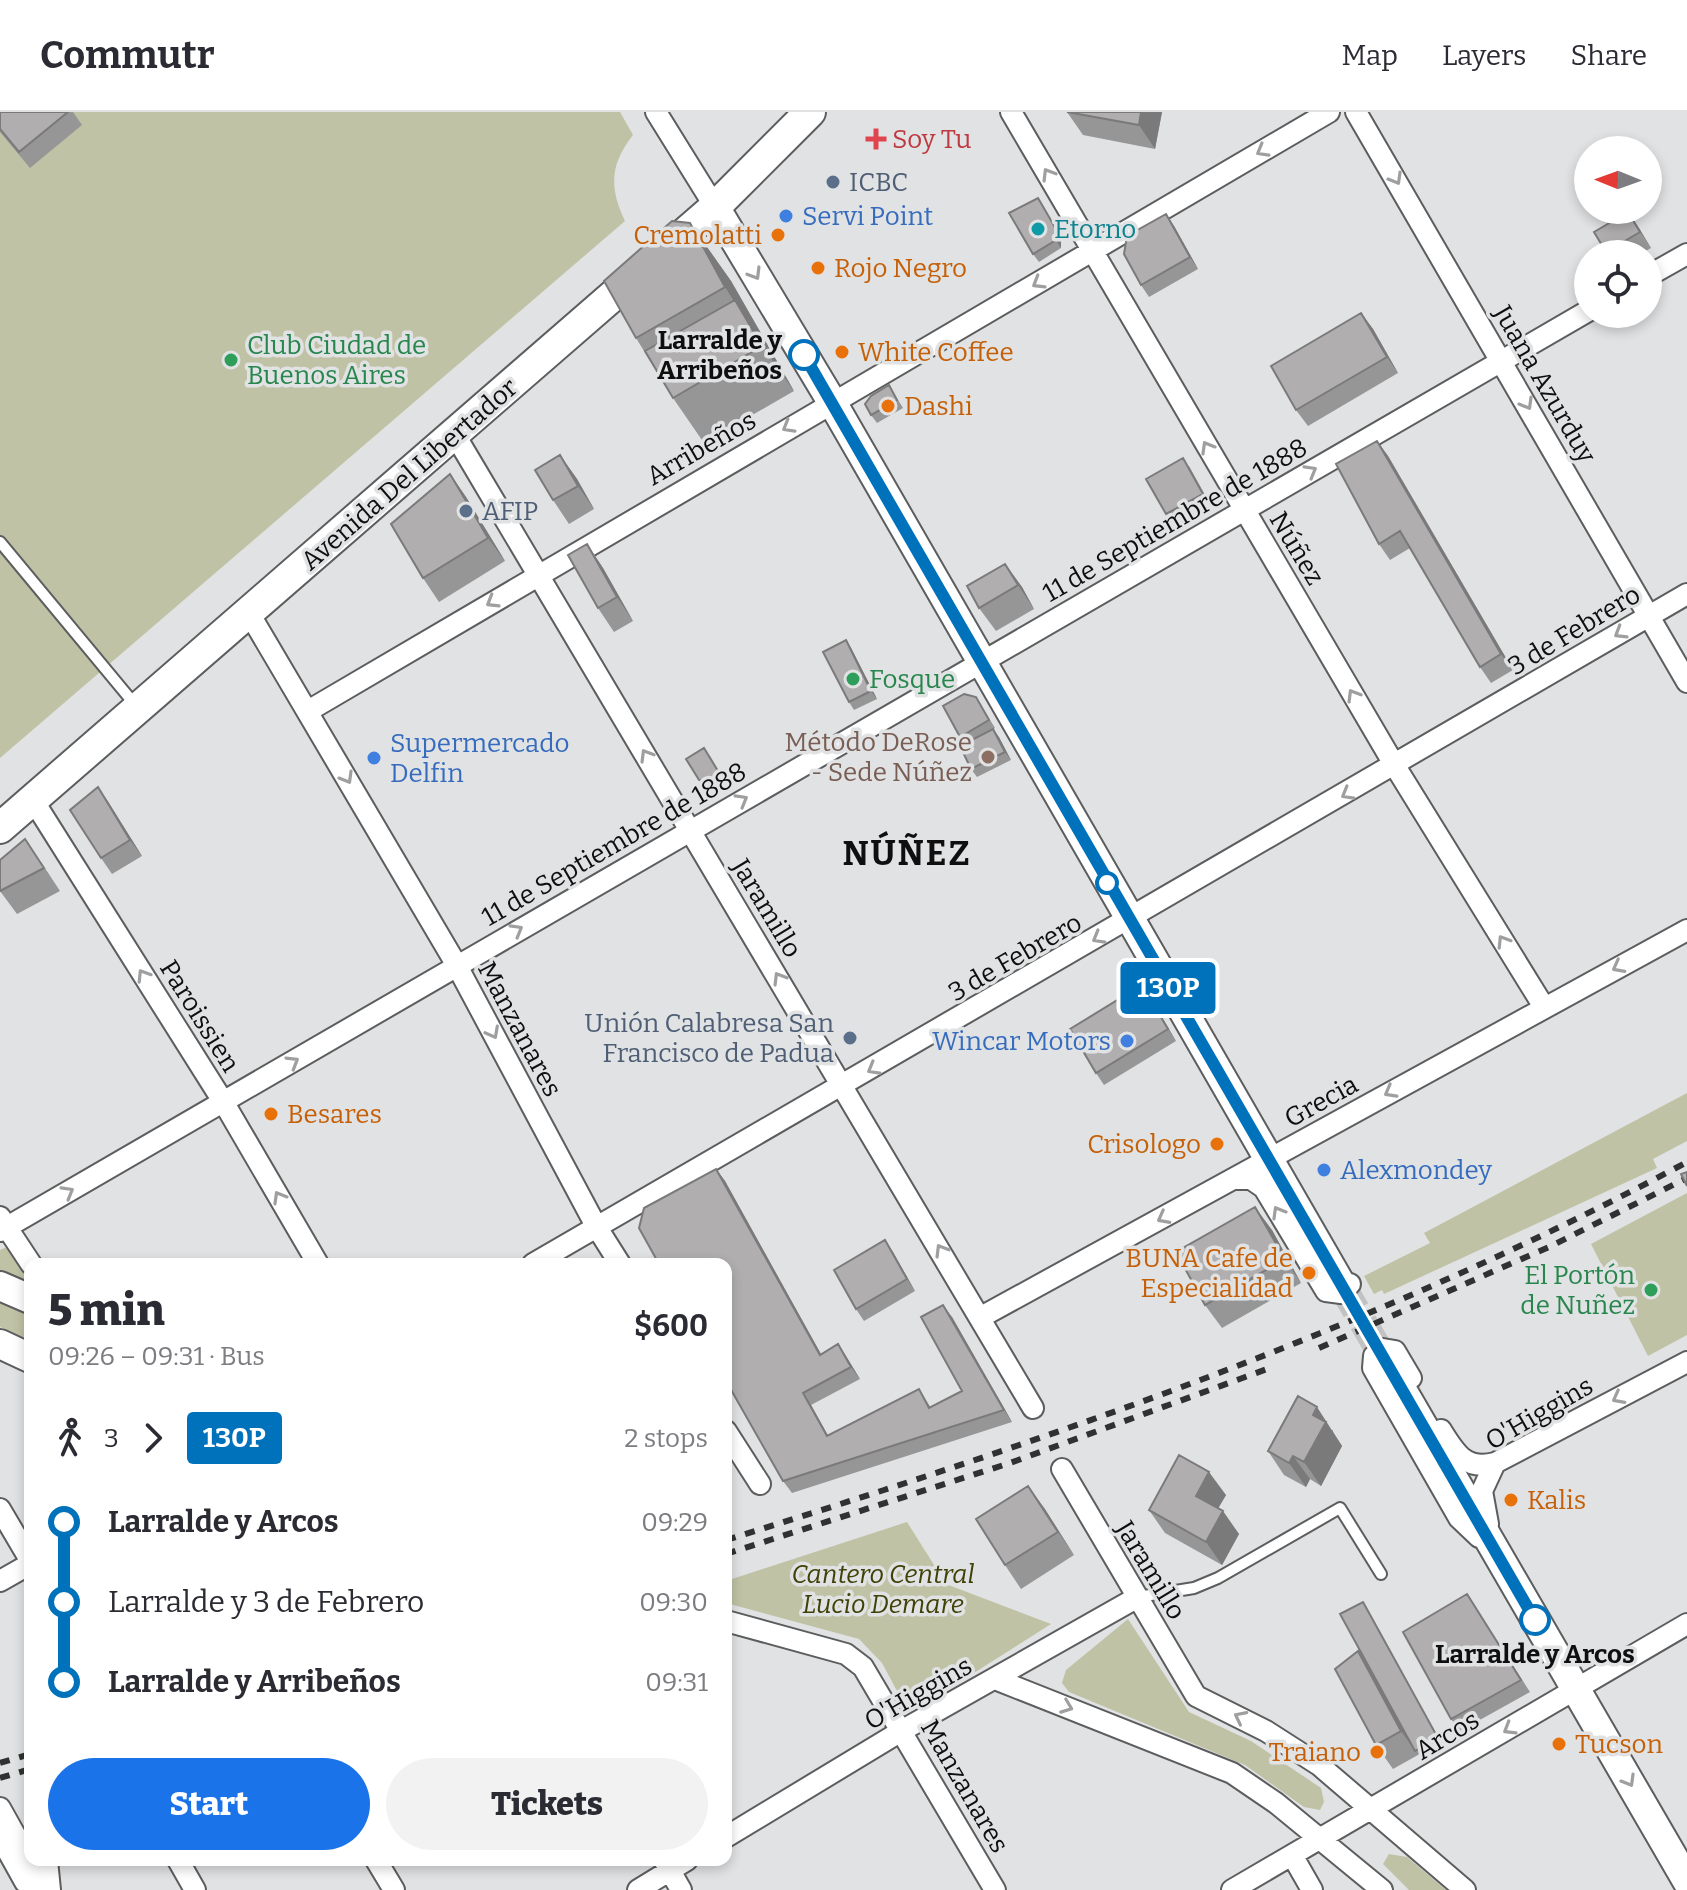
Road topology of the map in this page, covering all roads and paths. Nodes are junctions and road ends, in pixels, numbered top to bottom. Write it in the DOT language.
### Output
graph roads {
  1 [pos="656,112"];
  2 [pos="810,112"];
  3 [pos="1011,112"];
  4 [pos="1329,112"];
  5 [pos="1356,112"];
  6 [pos="715,207"];
  7 [pos="1093,250"];
  8 [pos="1687,254"];
  9 [pos="1662,268"];
  10 [pos="1574,319"];
  11 [pos="1502,360"];
  12 [pos="832,402"];
  13 [pos="455,435"];
  14 [pos="1244,510"];
  15 [pos="0,542"];
  16 [pos="538,574"];
  17 [pos="1687,594"];
  18 [pos="249,613"];
  19 [pos="1648,617"];
  20 [pos="980,663"];
  21 [pos="1687,682"];
  22 [pos="138,709"];
  23 [pos="308,711"];
  24 [pos="1395,766"];
  25 [pos="33,800"];
  26 [pos="0,828"];
  27 [pos="691,830"];
  28 [pos="1129,920"];
  29 [pos="1687,930"];
  30 [pos="456,964"];
  31 [pos="1544,1007"];
  32 [pos="843,1086"];
  33 [pos="224,1103"];
  34 [pos="1268,1160"];
  35 [pos="1235,1179"];
  36 [pos="2,1225"];
  37 [pos="596,1226"];
  38 [pos="27,1258"];
  39 [pos="314,1258"];
  40 [pos="543,1258"];
  41 [pos="616,1258"];
  42 [pos="0,1286"];
  43 [pos="1342,1286"];
  44 [pos="24,1296"];
  45 [pos="981,1317"];
  46 [pos="0,1344"];
  47 [pos="24,1355"];
  48 [pos="1386,1362"];
  49 [pos="1687,1362"];
  50 [pos="1033,1408"];
  51 [pos="732,1440"];
  52 [pos="1495,1463"];
  53 [pos="1062,1469"];
  54 [pos="760,1484"];
  55 [pos="0,1509"];
  56 [pos="24,1551"];
  57 [pos="1495,1551"];
  58 [pos="24,1566"];
  59 [pos="1381,1574"];
  60 [pos="0,1581"];
  61 [pos="1138,1597"];
  62 [pos="732,1623"];
  63 [pos="1687,1624"];
  64 [pos="995,1679"];
  65 [pos="1576,1690"];
  66 [pos="903,1730"];
  67 [pos="0,1808"];
  68 [pos="1373,1809"];
  69 [pos="732,1833"];
  70 [pos="0,1837"];
  71 [pos="1321,1839"];
  72 [pos="24,1849"];
  73 [pos="1292,1855"];
  74 [pos="34,1866"];
  75 [pos="47,1866"];
  76 [pos="181,1866"];
  77 [pos="380,1866"];
  78 [pos="670,1866"];
  79 [pos="675,1866"];
  80 [pos="1687,1881"];
  81 [pos="38,1890"];
  82 [pos="48,1890"];
  83 [pos="195,1890"];
  84 [pos="394,1890"];
  85 [pos="638,1890"];
  86 [pos="681,1890"];
  87 [pos="995,1890"];
  88 [pos="1232,1890"];
  89 [pos="1312,1890"];
  90 [pos="1382,1890"];
  91 [pos="1465,1890"];
  1 -- 6 [label="street"];
  2 -- 6 [label="main road, Avenida Del Libertador"];
  7 -- 3 [label="street, Núñez, one-way"];
  4 -- 7 [label="street, Arribeños, one-way"];
  5 -- 11 [label="street, Juana Azurduy, one-way"];
  6 -- 12 [label="street, one-way"];
  6 -- 13 [label="main road, Avenida Del Libertador"];
  7 -- 12 [label="street, Arribeños, one-way"];
  14 -- 7 [label="street, Núñez, one-way"];
  8 -- 9 [label="street"];
  10 -- 11 [label="street, 11 de Septiembre de 1888"];
  14 -- 11 [label="street, 11 de Septiembre de 1888, one-way"];
  11 -- 19 [label="street, Juana Azurduy, one-way"];
  12 -- 16 [label="street, Arribeños, one-way"];
  12 -- 20 [label="street"];
  13 -- 16 [label="street, Jaramillo"];
  13 -- 18 [label="main road, Avenida Del Libertador"];
  14 -- 20 [label="street, 11 de Septiembre de 1888"];
  24 -- 14 [label="street, Núñez, one-way"];
  15 -- 22 [label="lane"];
  16 -- 23 [label="street, Arribeños, one-way"];
  27 -- 16 [label="street, Jaramillo, one-way"];
  17 -- 19 [label="street, 3 de Febrero"];
  18 -- 22 [label="main road, Avenida Del Libertador"];
  18 -- 23 [label="street, Manzanares"];
  19 -- 21 [label="street, Juana Azurduy"];
  19 -- 24 [label="street, 3 de Febrero, one-way"];
  27 -- 20 [label="street, 11 de Septiembre de 1888, one-way"];
  20 -- 28 [label="street"];
  22 -- 25 [label="main road, Avenida Del Libertador"];
  23 -- 30 [label="street, Manzanares, one-way"];
  24 -- 28 [label="street, 3 de Febrero, one-way"];
  31 -- 24 [label="street, Núñez, one-way"];
  25 -- 26 [label="main road, Avenida Del Libertador"];
  33 -- 25 [label="street, Paroissien, one-way"];
  30 -- 27 [label="street, 11 de Septiembre de 1888, one-way"];
  32 -- 27 [label="street, Jaramillo, one-way"];
  28 -- 32 [label="street, 3 de Febrero, one-way"];
  28 -- 34 [label="street"];
  29 -- 31 [label="street, Grecia, one-way"];
  33 -- 30 [label="street, 11 de Septiembre de 1888, one-way"];
  30 -- 37 [label="street, Manzanares, one-way"];
  31 -- 34 [label="street, Grecia, one-way"];
  32 -- 37 [label="street, 3 de Febrero"];
  45 -- 32 [label="street, Jaramillo, one-way"];
  36 -- 33 [label="street, 11 de Septiembre de 1888, one-way"];
  39 -- 33 [label="street, Paroissien, one-way"];
  34 -- 35 [label="street, Grecia"];
  34 -- 35 [label="street, one-way"];
  34 -- 43 [label="street"];
  35 -- 45 [label="street, Grecia, one-way"];
  36 -- 38 [label="street"];
  37 -- 40 [label="street, 3 de Febrero"];
  37 -- 41 [label="street, Manzanares"];
  42 -- 44 [label="street"];
  45 -- 50 [label="street, Jaramillo"];
  46 -- 47 [label="street"];
  48 -- 57 [label="street"];
  49 -- 52 [label="street, O'Higgins, one-way"];
  51 -- 54 [label="street"];
  52 -- 57 [label="street, O'Higgins"];
  52 -- 57 [label="street"];
  53 -- 61 [label="street, Jaramillo"];
  55 -- 56 [label="street"];
  57 -- 65 [label="street"];
  58 -- 60 [label="street"];
  59 -- 61 [label="lane"];
  61 -- 64 [label="street, O'Higgins"];
  68 -- 61 [label="street, Jaramillo, one-way"];
  62 -- 66 [label="street, Manzanares"];
  63 -- 65 [label="street, Arcos"];
  64 -- 66 [label="street, O'Higgins"];
  64 -- 71 [label="street, one-way"];
  65 -- 68 [label="street, Arcos, one-way"];
  65 -- 80 [label="street, one-way"];
  66 -- 69 [label="street, O'Higgins"];
  66 -- 87 [label="street, Manzanares"];
  67 -- 72 [label="street"];
  68 -- 71 [label="street, Arcos"];
  68 -- 91 [label="street"];
  70 -- 81 [label="street"];
  71 -- 73 [label="street, Arcos"];
  71 -- 90 [label="street"];
  73 -- 88 [label="street, Arcos"];
  73 -- 89 [label="street"];
  74 -- 82 [label="street"];
  75 -- 82 [label="street"];
  76 -- 83 [label="street"];
  77 -- 84 [label="street"];
  78 -- 85 [label="street"];
  79 -- 86 [label="street"];
}
